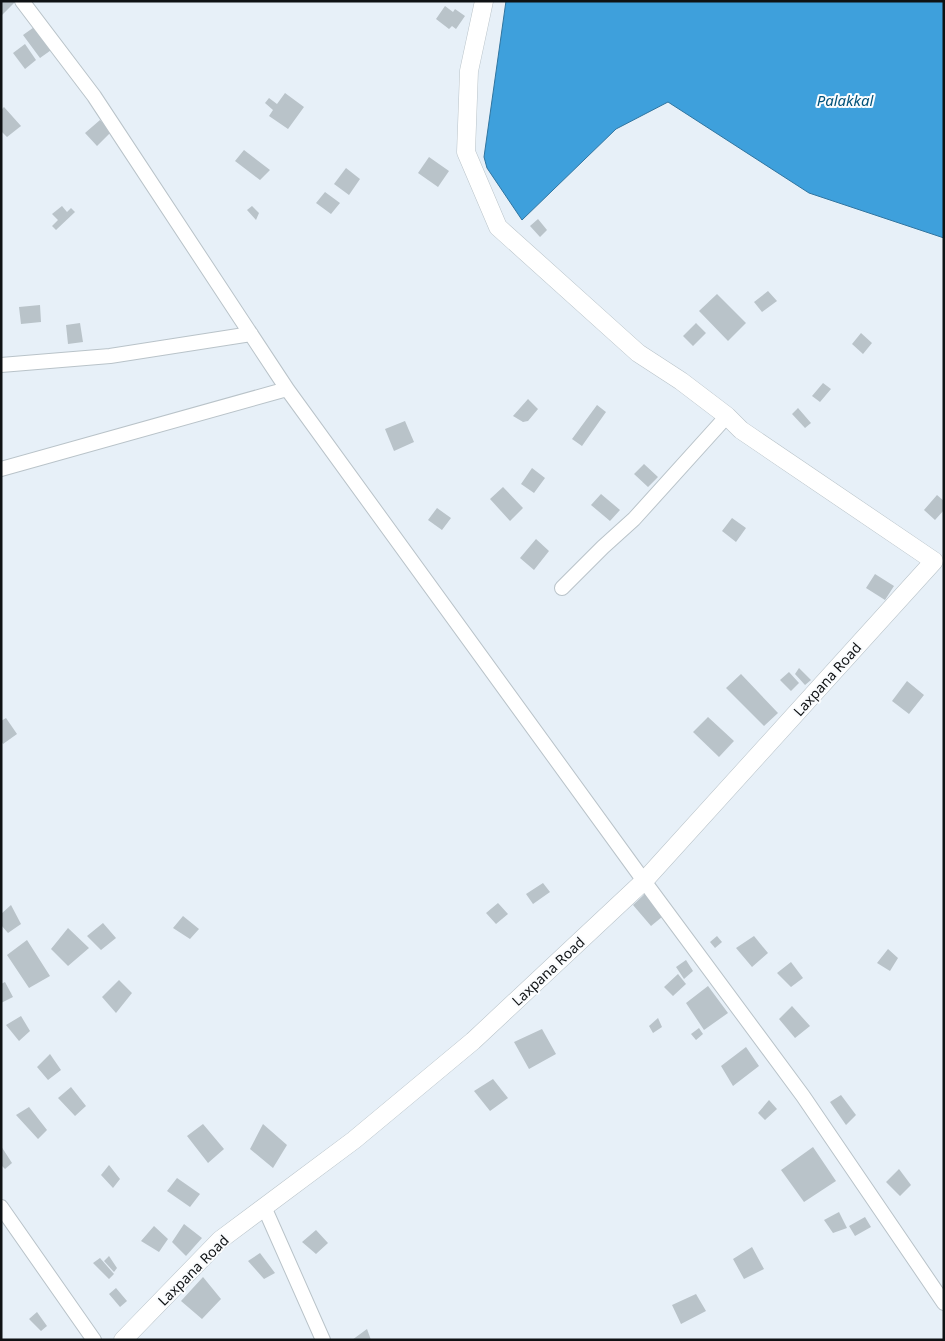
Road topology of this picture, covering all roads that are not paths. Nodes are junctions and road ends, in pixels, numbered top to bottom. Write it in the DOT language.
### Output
graph roads {
  1 [pos="22,1"];
  2 [pos="484,1"];
  3 [pos="251,334"];
  4 [pos="1,365"];
  5 [pos="286,389"];
  6 [pos="727,416"];
  7 [pos="1,469"];
  8 [pos="939,565"];
  9 [pos="562,588"];
  10 [pos="644,881"];
  11 [pos="1,1207"];
  12 [pos="264,1209"];
  13 [pos="944,1303"];
  14 [pos="94,1340"];
  15 [pos="123,1340"];
  16 [pos="323,1340"];
  1 -- 3 [label="street"];
  2 -- 6 [label="street"];
  3 -- 4 [label="street"];
  3 -- 5 [label="street"];
  5 -- 7 [label="street"];
  5 -- 10 [label="street"];
  6 -- 8 [label="street"];
  6 -- 9 [label="street"];
  8 -- 10 [label="street, Laxpana Road"];
  10 -- 12 [label="street, Laxpana Road"];
  10 -- 13 [label="street"];
  11 -- 14 [label="street"];
  12 -- 15 [label="street, Laxpana Road"];
  12 -- 16 [label="street"];
}
